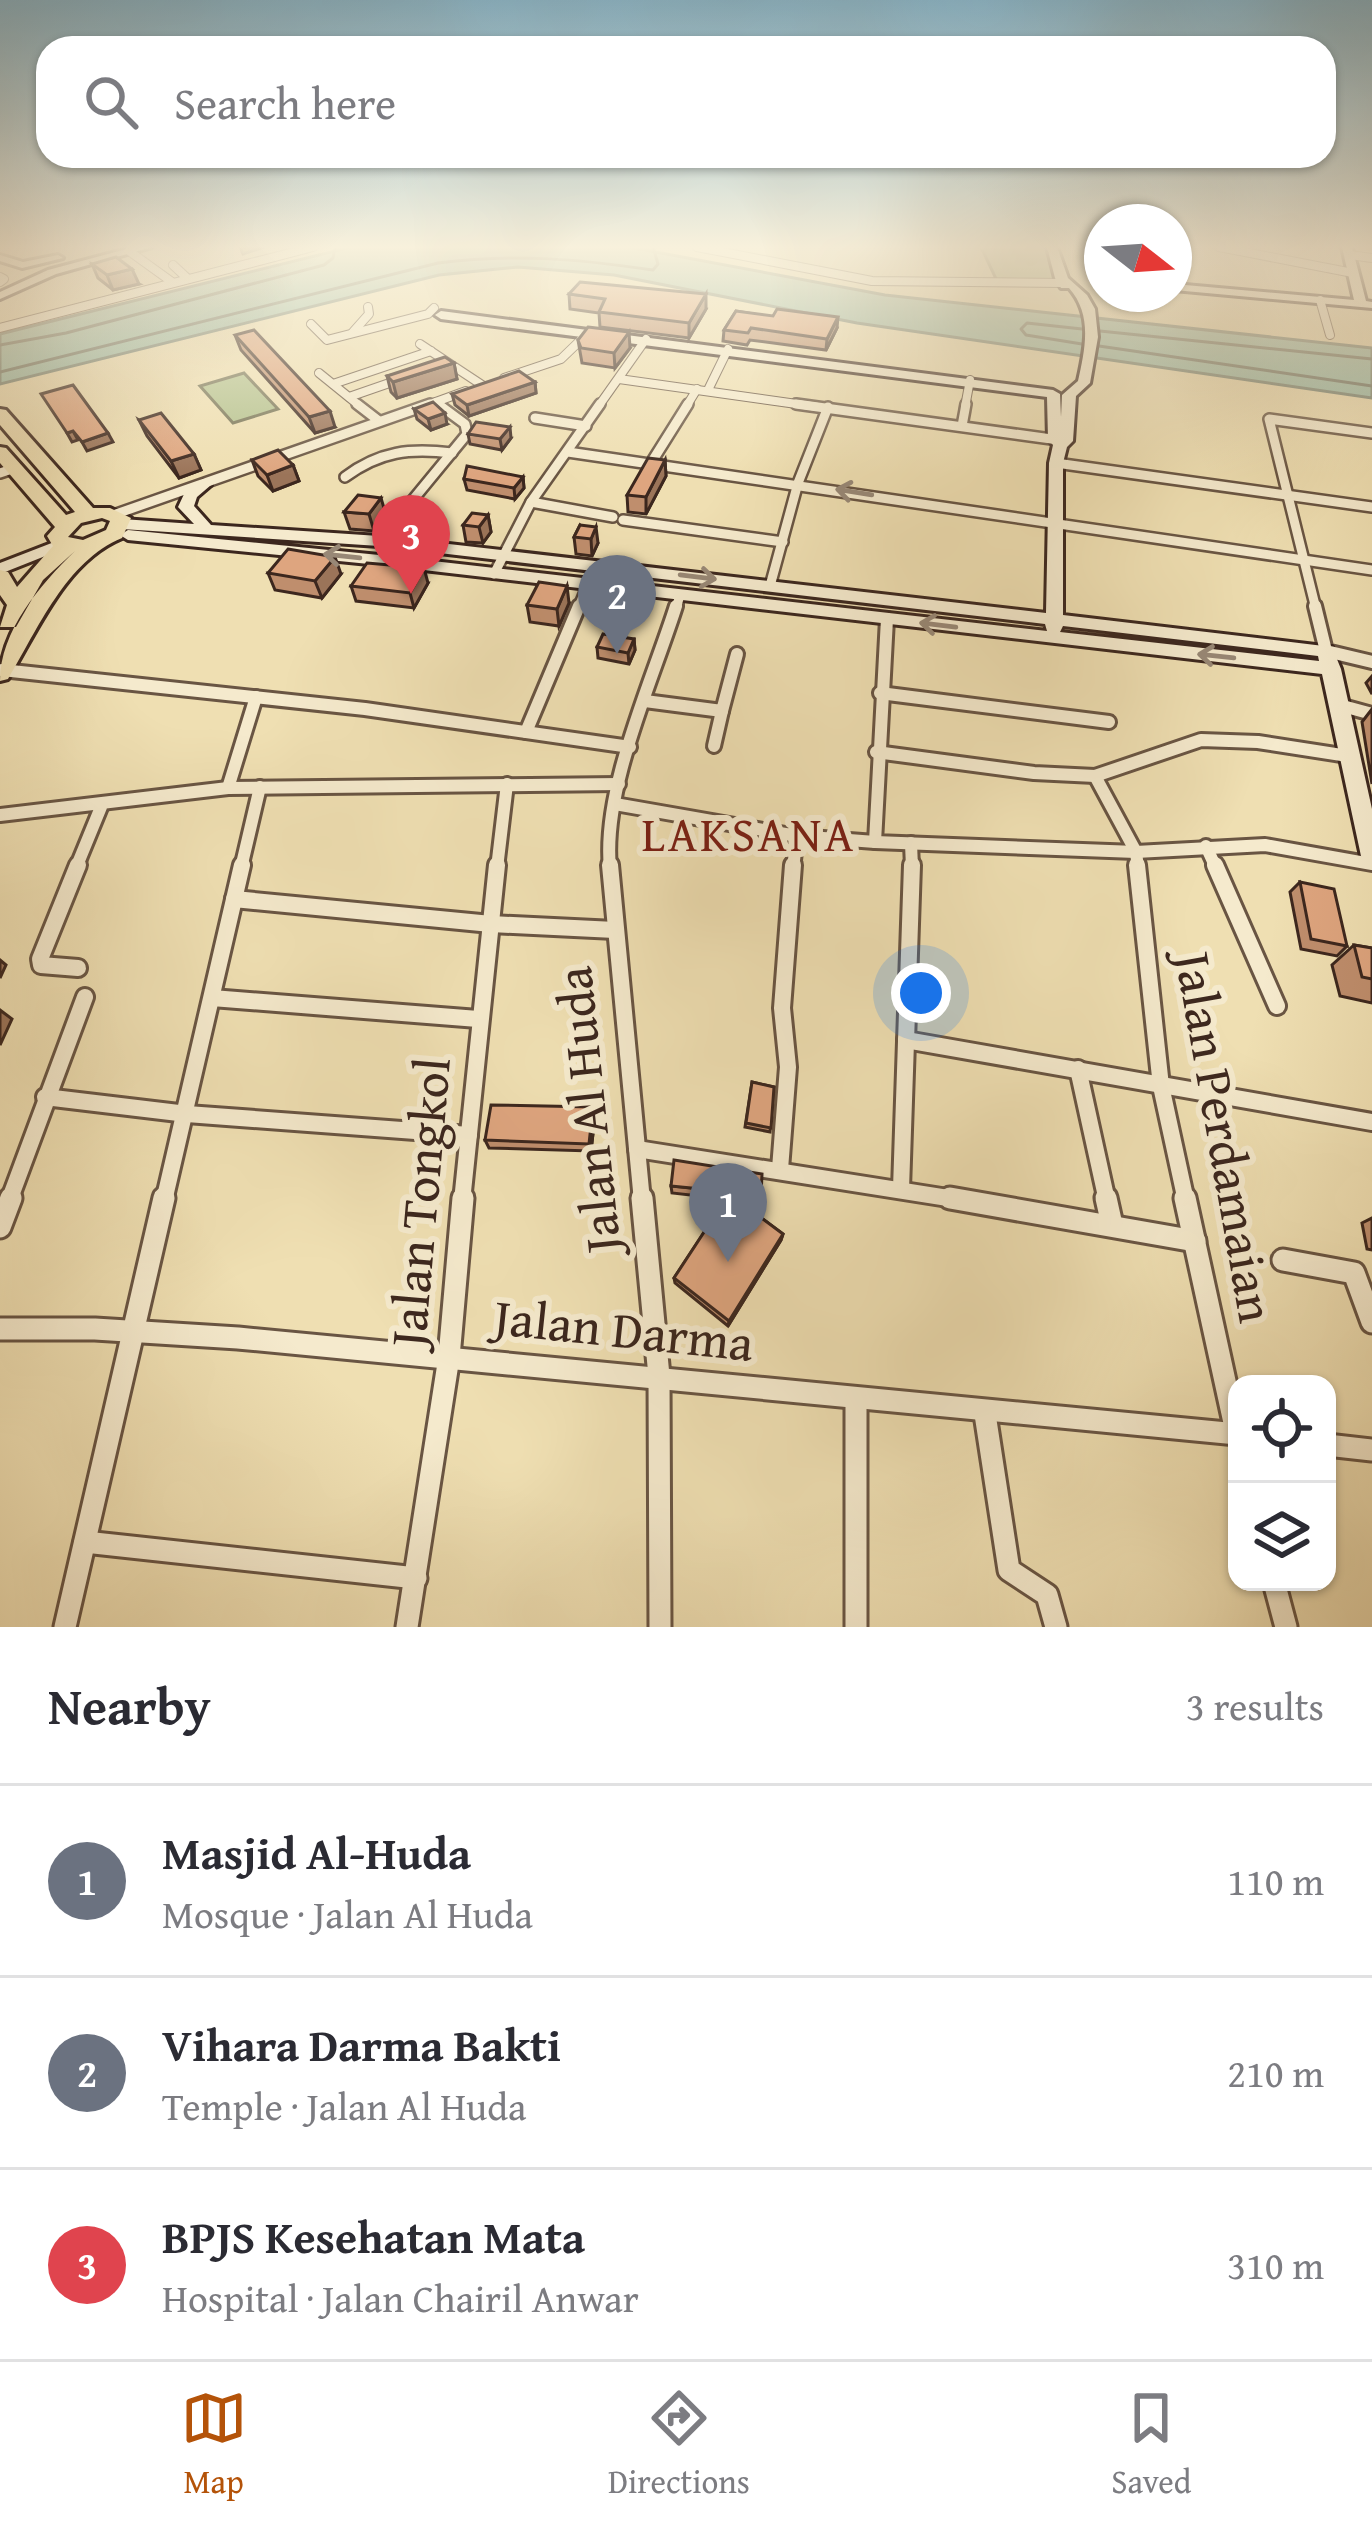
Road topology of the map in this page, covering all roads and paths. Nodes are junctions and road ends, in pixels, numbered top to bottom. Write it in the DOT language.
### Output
graph roads {
  1 [pos="361,323"];
  2 [pos="394,323"];
  3 [pos="527,323"];
  4 [pos="1083,323"];
  5 [pos="1327,323"];
  6 [pos="311,324"];
  7 [pos="593,332"];
  8 [pos="351,334"];
  9 [pos="1330,335"];
  10 [pos="646,339"];
  11 [pos="420,344"];
  12 [pos="728,350"];
  13 [pos="431,351"];
  14 [pos="1082,362"];
  15 [pos="449,364"];
  16 [pos="429,370"];
  17 [pos="319,373"];
  18 [pos="409,377"];
  19 [pos="620,379"];
  20 [pos="970,380"];
  21 [pos="988,382"];
  22 [pos="333,384"];
  23 [pos="482,385"];
  24 [pos="703,389"];
  25 [pos="349,397"];
  26 [pos="436,402"];
  27 [pos="828,407"];
  28 [pos="0,414"];
  29 [pos="535,418"];
  30 [pos="379,421"];
  31 [pos="586,426"];
  32 [pos="962,426"];
  33 [pos="1372,433"];
  34 [pos="1059,447"];
  35 [pos="568,452"];
  36 [pos="452,453"];
  37 [pos="651,463"];
  38 [pos="4,465"];
  39 [pos="345,477"];
  40 [pos="798,483"];
  41 [pos="204,485"];
  42 [pos="1285,496"];
  43 [pos="531,502"];
  44 [pos="1372,507"];
  45 [pos="87,514"];
  46 [pos="1053,524"];
  47 [pos="204,526"];
  48 [pos="112,529"];
  49 [pos="62,537"];
  50 [pos="379,541"];
  51 [pos="783,542"];
  52 [pos="501,554"];
  53 [pos="0,557"];
  54 [pos="1302,560"];
  55 [pos="1372,570"];
  56 [pos="0,573"];
  57 [pos="494,574"];
  58 [pos="588,584"];
  59 [pos="770,586"];
  60 [pos="680,595"];
  61 [pos="18,606"];
  62 [pos="1054,617"];
  63 [pos="887,619"];
  64 [pos="0,636"];
  65 [pos="1054,638"];
  66 [pos="736,654"];
  67 [pos="1336,660"];
  68 [pos="1372,662"];
  69 [pos="1,671"];
  70 [pos="880,693"];
  71 [pos="256,697"];
  72 [pos="645,701"];
  73 [pos="1339,705"];
  74 [pos="722,711"];
  75 [pos="1372,714"];
  76 [pos="1109,722"];
  77 [pos="526,732"];
  78 [pos="714,746"];
  79 [pos="630,747"];
  80 [pos="876,752"];
  81 [pos="1348,756"];
  82 [pos="1095,776"];
  83 [pos="507,784"];
  84 [pos="619,784"];
  85 [pos="260,787"];
  86 [pos="228,788"];
  87 [pos="616,804"];
  88 [pos="101,806"];
  89 [pos="0,815"];
  90 [pos="797,836"];
  91 [pos="875,842"];
  92 [pos="911,843"];
  93 [pos="1206,846"];
  94 [pos="1136,852"];
  95 [pos="1371,854"];
  96 [pos="234,898"];
  97 [pos="491,924"];
  98 [pos="615,930"];
  99 [pos="78,968"];
  100 [pos="85,997"];
  101 [pos="212,998"];
  102 [pos="1277,1006"];
  103 [pos="478,1019"];
  104 [pos="906,1040"];
  105 [pos="1078,1069"];
  106 [pos="1161,1086"];
  107 [pos="45,1097"];
  108 [pos="187,1114"];
  109 [pos="1372,1122"];
  110 [pos="469,1135"];
  111 [pos="637,1149"];
  112 [pos="780,1168"];
  113 [pos="902,1190"];
  114 [pos="1112,1225"];
  115 [pos="0,1227"];
  116 [pos="1196,1241"];
  117 [pos="1283,1260"];
  118 [pos="1372,1322"];
  119 [pos="0,1329"];
  120 [pos="135,1331"];
  121 [pos="448,1357"];
  122 [pos="659,1376"];
  123 [pos="1228,1392"];
  124 [pos="856,1399"];
  125 [pos="985,1414"];
  126 [pos="1228,1434"];
  127 [pos="1336,1446"];
  128 [pos="1372,1450"];
  129 [pos="85,1542"];
  130 [pos="416,1578"];
  131 [pos="1276,1591"];
  132 [pos="65,1627"];
  133 [pos="407,1627"];
  134 [pos="659,1627"];
  135 [pos="856,1627"];
  136 [pos="1056,1627"];
  137 [pos="1286,1627"];
  1 -- 8 [label="street"];
  2 -- 8 [label="street"];
  3 -- 7 [label="main road"];
  4 -- 14 [label="main road"];
  5 -- 9 [label="street"];
  6 -- 8 [label="street"];
  7 -- 10 [label="main road"];
  7 -- 23 [label="street"];
  10 -- 12 [label="main road"];
  10 -- 19 [label="street"];
  11 -- 13 [label="street"];
  12 -- 20 [label="main road"];
  12 -- 24 [label="street"];
  13 -- 15 [label="street"];
  13 -- 22 [label="street"];
  14 -- 21 [label="main road"];
  14 -- 34 [label="main road"];
  15 -- 16 [label="street"];
  15 -- 23 [label="street"];
  17 -- 22 [label="street"];
  18 -- 25 [label="street"];
  19 -- 24 [label="street"];
  19 -- 31 [label="street"];
  20 -- 21 [label="main road"];
  20 -- 32 [label="street"];
  21 -- 34 [label="main road"];
  22 -- 25 [label="street"];
  23 -- 26 [label="street"];
  24 -- 27 [label="street"];
  24 -- 37 [label="street"];
  25 -- 30 [label="street"];
  26 -- 30 [label="street"];
  26 -- 36 [label="street"];
  27 -- 32 [label="street"];
  27 -- 40 [label="street"];
  28 -- 45 [label="highway"];
  29 -- 31 [label="street"];
  30 -- 41 [label="street"];
  31 -- 35 [label="street"];
  32 -- 34 [label="street"];
  33 -- 42 [label="street"];
  34 -- 42 [label="street"];
  34 -- 46 [label="main road"];
  35 -- 37 [label="street"];
  35 -- 43 [label="street"];
  36 -- 39 [label="street"];
  36 -- 50 [label="street"];
  37 -- 40 [label="street"];
  38 -- 49 [label="highway"];
  46 -- 40 [label="street, one-way"];
  40 -- 51 [label="street"];
  41 -- 47 [label="main road"];
  41 -- 48 [label="street"];
  42 -- 44 [label="street"];
  42 -- 54 [label="street"];
  43 -- 51 [label="street"];
  43 -- 52 [label="street"];
  45 -- 48 [label="highway"];
  45 -- 49 [label="highway"];
  46 -- 54 [label="street"];
  46 -- 62 [label="main road"];
  47 -- 48 [label="main road"];
  47 -- 50 [label="main road"];
  48 -- 49 [label="highway"];
  57 -- 48 [label="main road, one-way"];
  48 -- 69 [label="highway"];
  49 -- 53 [label="main road"];
  49 -- 56 [label="main road"];
  49 -- 61 [label="highway"];
  50 -- 52 [label="main road"];
  51 -- 59 [label="street"];
  52 -- 57 [label="street"];
  52 -- 59 [label="main road, one-way"];
  54 -- 55 [label="street"];
  54 -- 67 [label="street"];
  56 -- 61 [label="highway"];
  57 -- 58 [label="main road"];
  58 -- 60 [label="main road"];
  58 -- 77 [label="street"];
  59 -- 62 [label="main road"];
  60 -- 63 [label="main road"];
  60 -- 72 [label="street, Jalan Al Huda"];
  61 -- 64 [label="highway"];
  62 -- 65 [label="main road"];
  62 -- 67 [label="main road"];
  65 -- 63 [label="main road, one-way"];
  63 -- 70 [label="street"];
  67 -- 65 [label="main road, one-way"];
  66 -- 74 [label="street"];
  67 -- 68 [label="street"];
  67 -- 73 [label="main road"];
  69 -- 71 [label="street"];
  70 -- 76 [label="street"];
  70 -- 80 [label="street"];
  71 -- 77 [label="street"];
  71 -- 86 [label="street"];
  72 -- 74 [label="street"];
  72 -- 79 [label="street, Jalan Al Huda"];
  73 -- 75 [label="street"];
  73 -- 81 [label="main road"];
  74 -- 78 [label="street"];
  77 -- 79 [label="street"];
  79 -- 84 [label="street, Jalan Al Huda"];
  80 -- 82 [label="street"];
  80 -- 91 [label="street"];
  81 -- 82 [label="street"];
  81 -- 95 [label="main road"];
  82 -- 94 [label="street"];
  83 -- 84 [label="street"];
  83 -- 85 [label="street"];
  83 -- 97 [label="street, Jalan Tongkol"];
  84 -- 87 [label="street, Jalan Al Huda"];
  85 -- 86 [label="street"];
  85 -- 96 [label="street"];
  86 -- 88 [label="street"];
  87 -- 90 [label="street"];
  87 -- 98 [label="street, Jalan Al Huda"];
  88 -- 89 [label="street"];
  88 -- 99 [label="street"];
  90 -- 91 [label="street"];
  90 -- 112 [label="street"];
  91 -- 92 [label="street"];
  92 -- 94 [label="street"];
  92 -- 104 [label="street"];
  93 -- 94 [label="street"];
  93 -- 95 [label="street"];
  93 -- 102 [label="street"];
  94 -- 106 [label="street, Jalan Perdamaian"];
  96 -- 97 [label="street"];
  96 -- 101 [label="street"];
  97 -- 98 [label="street"];
  97 -- 103 [label="street, Jalan Tongkol"];
  98 -- 111 [label="street, Jalan Al Huda"];
  100 -- 107 [label="street"];
  101 -- 103 [label="street"];
  101 -- 108 [label="street"];
  103 -- 110 [label="street, Jalan Tongkol"];
  104 -- 105 [label="street"];
  104 -- 113 [label="street"];
  105 -- 106 [label="street"];
  105 -- 114 [label="street"];
  106 -- 109 [label="street"];
  106 -- 116 [label="street, Jalan Perdamaian"];
  107 -- 108 [label="street"];
  107 -- 115 [label="street"];
  108 -- 110 [label="street"];
  108 -- 120 [label="street"];
  110 -- 121 [label="street, Jalan Tongkol"];
  111 -- 112 [label="street"];
  111 -- 122 [label="street, Jalan Al Huda"];
  112 -- 113 [label="street"];
  113 -- 114 [label="street"];
  114 -- 116 [label="street"];
  116 -- 123 [label="street, Jalan Perdamaian"];
  117 -- 118 [label="street"];
  119 -- 120 [label="street, Jalan Darma"];
  120 -- 121 [label="street, Jalan Darma"];
  120 -- 129 [label="street"];
  121 -- 122 [label="street, Jalan Darma"];
  121 -- 130 [label="street, Jalan Tongkol"];
  122 -- 124 [label="street, Jalan Darma"];
  122 -- 134 [label="street, Jalan Al Huda"];
  124 -- 125 [label="street, Jalan Darma"];
  124 -- 135 [label="street"];
  125 -- 126 [label="street, Jalan Darma"];
  125 -- 136 [label="street"];
  127 -- 128 [label="street"];
  129 -- 130 [label="street"];
  129 -- 132 [label="street"];
  130 -- 133 [label="street, Jalan Tongkol"];
  131 -- 137 [label="street"];
}
